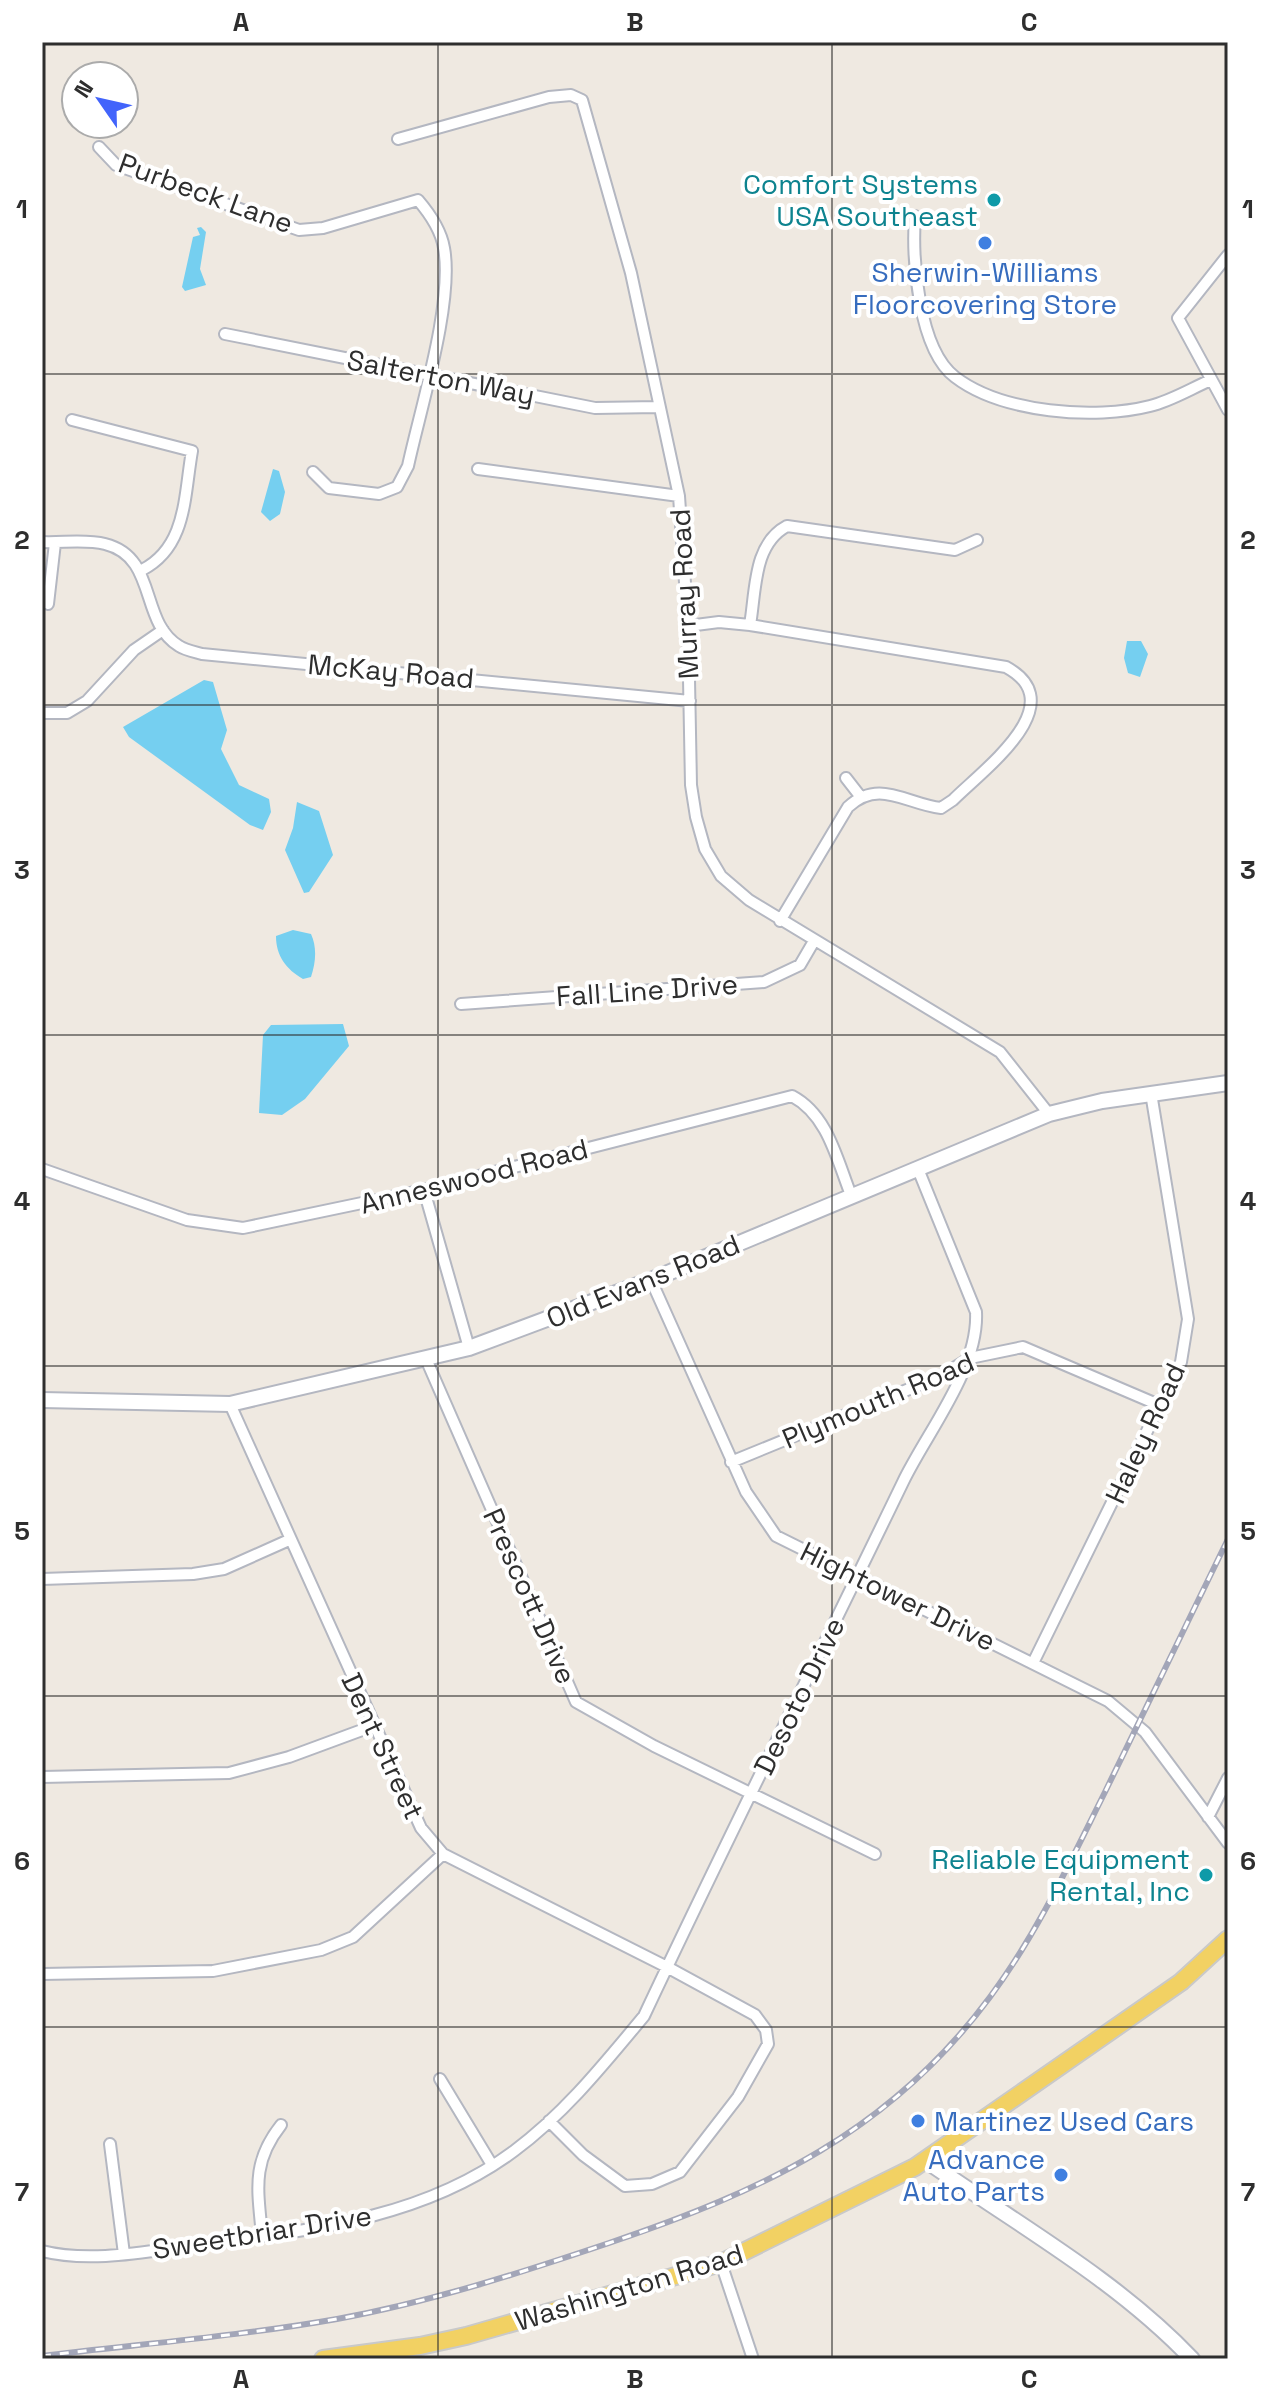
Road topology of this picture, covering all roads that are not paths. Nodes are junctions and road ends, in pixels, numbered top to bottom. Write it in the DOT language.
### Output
graph roads {
  1 [pos="398,139"];
  2 [pos="99,147"];
  3 [pos="915,216"];
  4 [pos="1228,255"];
  5 [pos="225,334"];
  6 [pos="428,375"];
  7 [pos="1211,380"];
  8 [pos="658,407"];
  9 [pos="1228,410"];
  10 [pos="72,420"];
  11 [pos="478,469"];
  12 [pos="313,472"];
  13 [pos="679,496"];
  14 [pos="977,540"];
  15 [pos="42,542"];
  16 [pos="55,543"];
  17 [pos="142,570"];
  18 [pos="48,604"];
  19 [pos="750,625"];
  20 [pos="688,626"];
  21 [pos="163,630"];
  22 [pos="690,701"];
  23 [pos="42,713"];
  24 [pos="846,778"];
  25 [pos="860,796"];
  26 [pos="780,921"];
  27 [pos="814,941"];
  28 [pos="461,1004"];
  29 [pos="1228,1083"];
  30 [pos="1151,1093"];
  31 [pos="1049,1114"];
  32 [pos="42,1169"];
  33 [pos="918,1169"];
  34 [pos="424,1190"];
  35 [pos="851,1195"];
  36 [pos="651,1280"];
  37 [pos="469,1348"];
  38 [pos="970,1358"];
  39 [pos="426,1359"];
  40 [pos="42,1400"];
  41 [pos="230,1404"];
  42 [pos="1159,1405"];
  43 [pos="731,1462"];
  44 [pos="289,1540"];
  45 [pos="857,1576"];
  46 [pos="42,1579"];
  47 [pos="1033,1663"];
  48 [pos="373,1726"];
  49 [pos="42,1777"];
  50 [pos="1228,1778"];
  51 [pos="751,1794"];
  52 [pos="1208,1817"];
  53 [pos="1228,1843"];
  54 [pos="443,1854"];
  55 [pos="875,1854"];
  56 [pos="1228,1939"];
  57 [pos="667,1967"];
  58 [pos="42,1974"];
  59 [pos="440,2079"];
  60 [pos="549,2121"];
  61 [pos="281,2125"];
  62 [pos="110,2144"];
  63 [pos="925,2160"];
  64 [pos="492,2165"];
  65 [pos="262,2236"];
  66 [pos="42,2251"];
  67 [pos="124,2254"];
  68 [pos="721,2263"];
  69 [pos="323,2359"];
  70 [pos="753,2359"];
  71 [pos="1192,2359"];
  1 -- 8 [label="street, Murray Road"];
  2 -- 6 [label="street, Purbeck Lane"];
  3 -- 7 [label="street"];
  4 -- 7 [label="street"];
  5 -- 6 [label="street, Salterton Way"];
  6 -- 8 [label="street, Salterton Way"];
  6 -- 12 [label="street"];
  7 -- 9 [label="street"];
  8 -- 13 [label="street, Murray Road"];
  10 -- 17 [label="street"];
  11 -- 13 [label="street"];
  13 -- 20 [label="street, Murray Road"];
  14 -- 19 [label="street"];
  15 -- 16 [label="street"];
  16 -- 17 [label="street"];
  16 -- 18 [label="street"];
  17 -- 21 [label="street"];
  19 -- 20 [label="street"];
  19 -- 25 [label="street"];
  20 -- 22 [label="street, Murray Road"];
  21 -- 22 [label="street, McKay Road"];
  21 -- 23 [label="street"];
  22 -- 26 [label="street, Murray Road"];
  24 -- 25 [label="street"];
  25 -- 26 [label="street"];
  26 -- 27 [label="street, Murray Road"];
  27 -- 28 [label="street, Fall Line Drive"];
  27 -- 31 [label="street, Murray Road"];
  29 -- 30 [label="street, Old Evans Road"];
  30 -- 31 [label="street, Old Evans Road"];
  30 -- 42 [label="street, Haley Road"];
  31 -- 33 [label="street, Old Evans Road"];
  32 -- 34 [label="street, Anneswood Road"];
  33 -- 35 [label="street, Old Evans Road"];
  33 -- 38 [label="street, Desoto Drive"];
  34 -- 35 [label="street, Anneswood Road"];
  34 -- 37 [label="street"];
  35 -- 36 [label="street, Old Evans Road"];
  36 -- 37 [label="street, Old Evans Road"];
  36 -- 43 [label="street, Hightower Drive"];
  37 -- 39 [label="street, Old Evans Road"];
  38 -- 42 [label="street, Plymouth Road"];
  38 -- 43 [label="street, Plymouth Road"];
  38 -- 45 [label="street, Desoto Drive"];
  39 -- 41 [label="street, Old Evans Road"];
  39 -- 51 [label="street, Prescott Drive"];
  40 -- 41 [label="street, Old Evans Road"];
  41 -- 44 [label="street, Dent Street"];
  42 -- 47 [label="street, Haley Road"];
  43 -- 45 [label="street, Hightower Drive"];
  44 -- 46 [label="street"];
  44 -- 48 [label="street, Dent Street"];
  45 -- 47 [label="street, Hightower Drive"];
  45 -- 51 [label="street, Desoto Drive"];
  47 -- 52 [label="street, Hightower Drive"];
  48 -- 49 [label="street"];
  48 -- 54 [label="street, Dent Street"];
  50 -- 52 [label="street"];
  51 -- 55 [label="street, Prescott Drive"];
  51 -- 57 [label="street, Desoto Drive"];
  52 -- 53 [label="street, Hightower Drive"];
  54 -- 57 [label="street, Dent Street"];
  54 -- 58 [label="street"];
  56 -- 63 [label="main road, Washington Road"];
  57 -- 60 [label="street, Sweetbriar Drive"];
  57 -- 60 [label="street, Dent Street"];
  59 -- 64 [label="street"];
  60 -- 64 [label="street, Sweetbriar Drive"];
  61 -- 65 [label="street"];
  62 -- 67 [label="street"];
  63 -- 68 [label="main road, Washington Road"];
  63 -- 71 [label="street"];
  64 -- 65 [label="street, Sweetbriar Drive"];
  65 -- 67 [label="street, Sweetbriar Drive"];
  66 -- 67 [label="street, Sweetbriar Drive"];
  68 -- 69 [label="main road, Washington Road"];
  68 -- 70 [label="street"];
}
